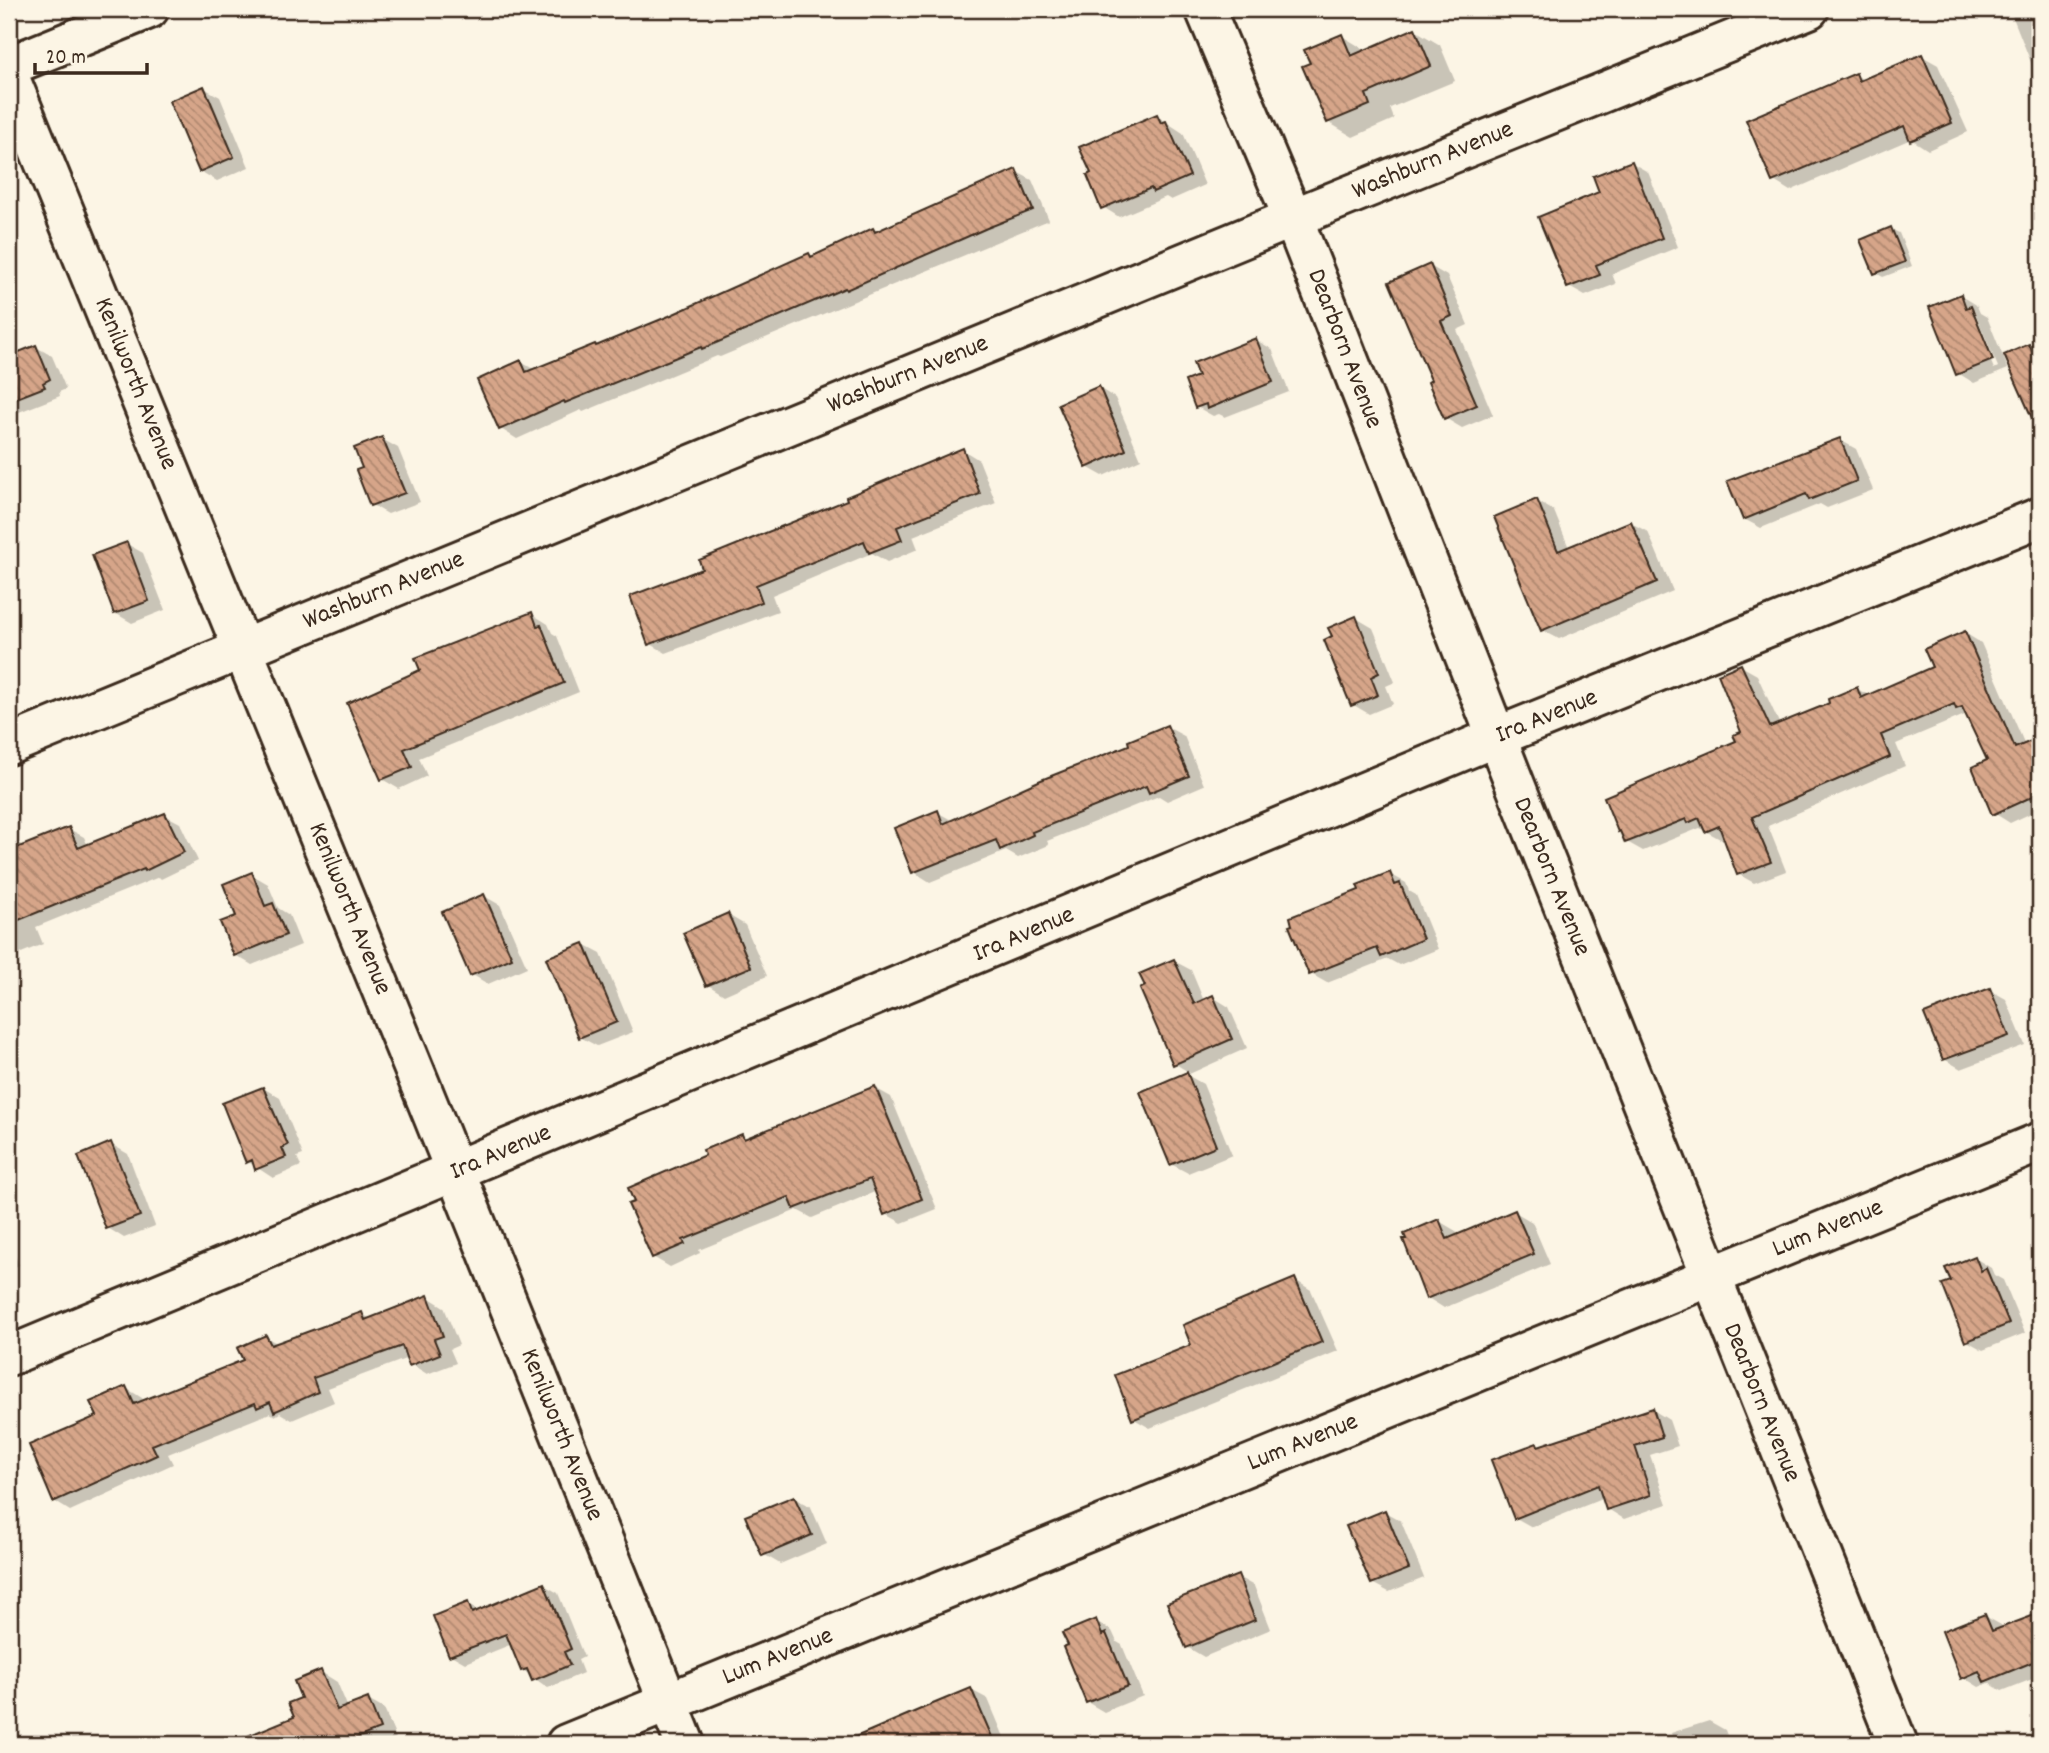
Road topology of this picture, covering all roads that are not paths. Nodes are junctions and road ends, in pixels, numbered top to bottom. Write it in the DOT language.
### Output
graph roads {
  1 [pos="149,9"];
  2 [pos="1205,9"];
  3 [pos="1809,9"];
  4 [pos="9,66"];
  5 [pos="9,76"];
  6 [pos="1293,218"];
  7 [pos="2040,517"];
  8 [pos="243,648"];
  9 [pos="1496,737"];
  10 [pos="9,745"];
  11 [pos="2040,1142"];
  12 [pos="456,1172"];
  13 [pos="1710,1278"];
  14 [pos="9,1356"];
  15 [pos="668,1702"];
  16 [pos="566,1744"];
  17 [pos="685,1744"];
  18 [pos="1898,1744"];
  1 -- 4 [label="street"];
  2 -- 6 [label="street, Dearborn Avenue"];
  3 -- 6 [label="street, Washburn Avenue"];
  5 -- 8 [label="street, Kenilworth Avenue"];
  6 -- 8 [label="street, Washburn Avenue"];
  6 -- 9 [label="street, Dearborn Avenue"];
  7 -- 9 [label="street, Ira Avenue"];
  8 -- 10 [label="street, Washburn Avenue"];
  8 -- 12 [label="street, Kenilworth Avenue"];
  9 -- 12 [label="street, Ira Avenue"];
  9 -- 13 [label="street, Dearborn Avenue"];
  11 -- 13 [label="street, Lum Avenue"];
  12 -- 14 [label="street, Ira Avenue"];
  12 -- 15 [label="street, Kenilworth Avenue"];
  13 -- 15 [label="street, Lum Avenue"];
  13 -- 18 [label="street, Dearborn Avenue"];
  15 -- 16 [label="street, Lum Avenue"];
  15 -- 17 [label="street, Kenilworth Avenue"];
}
